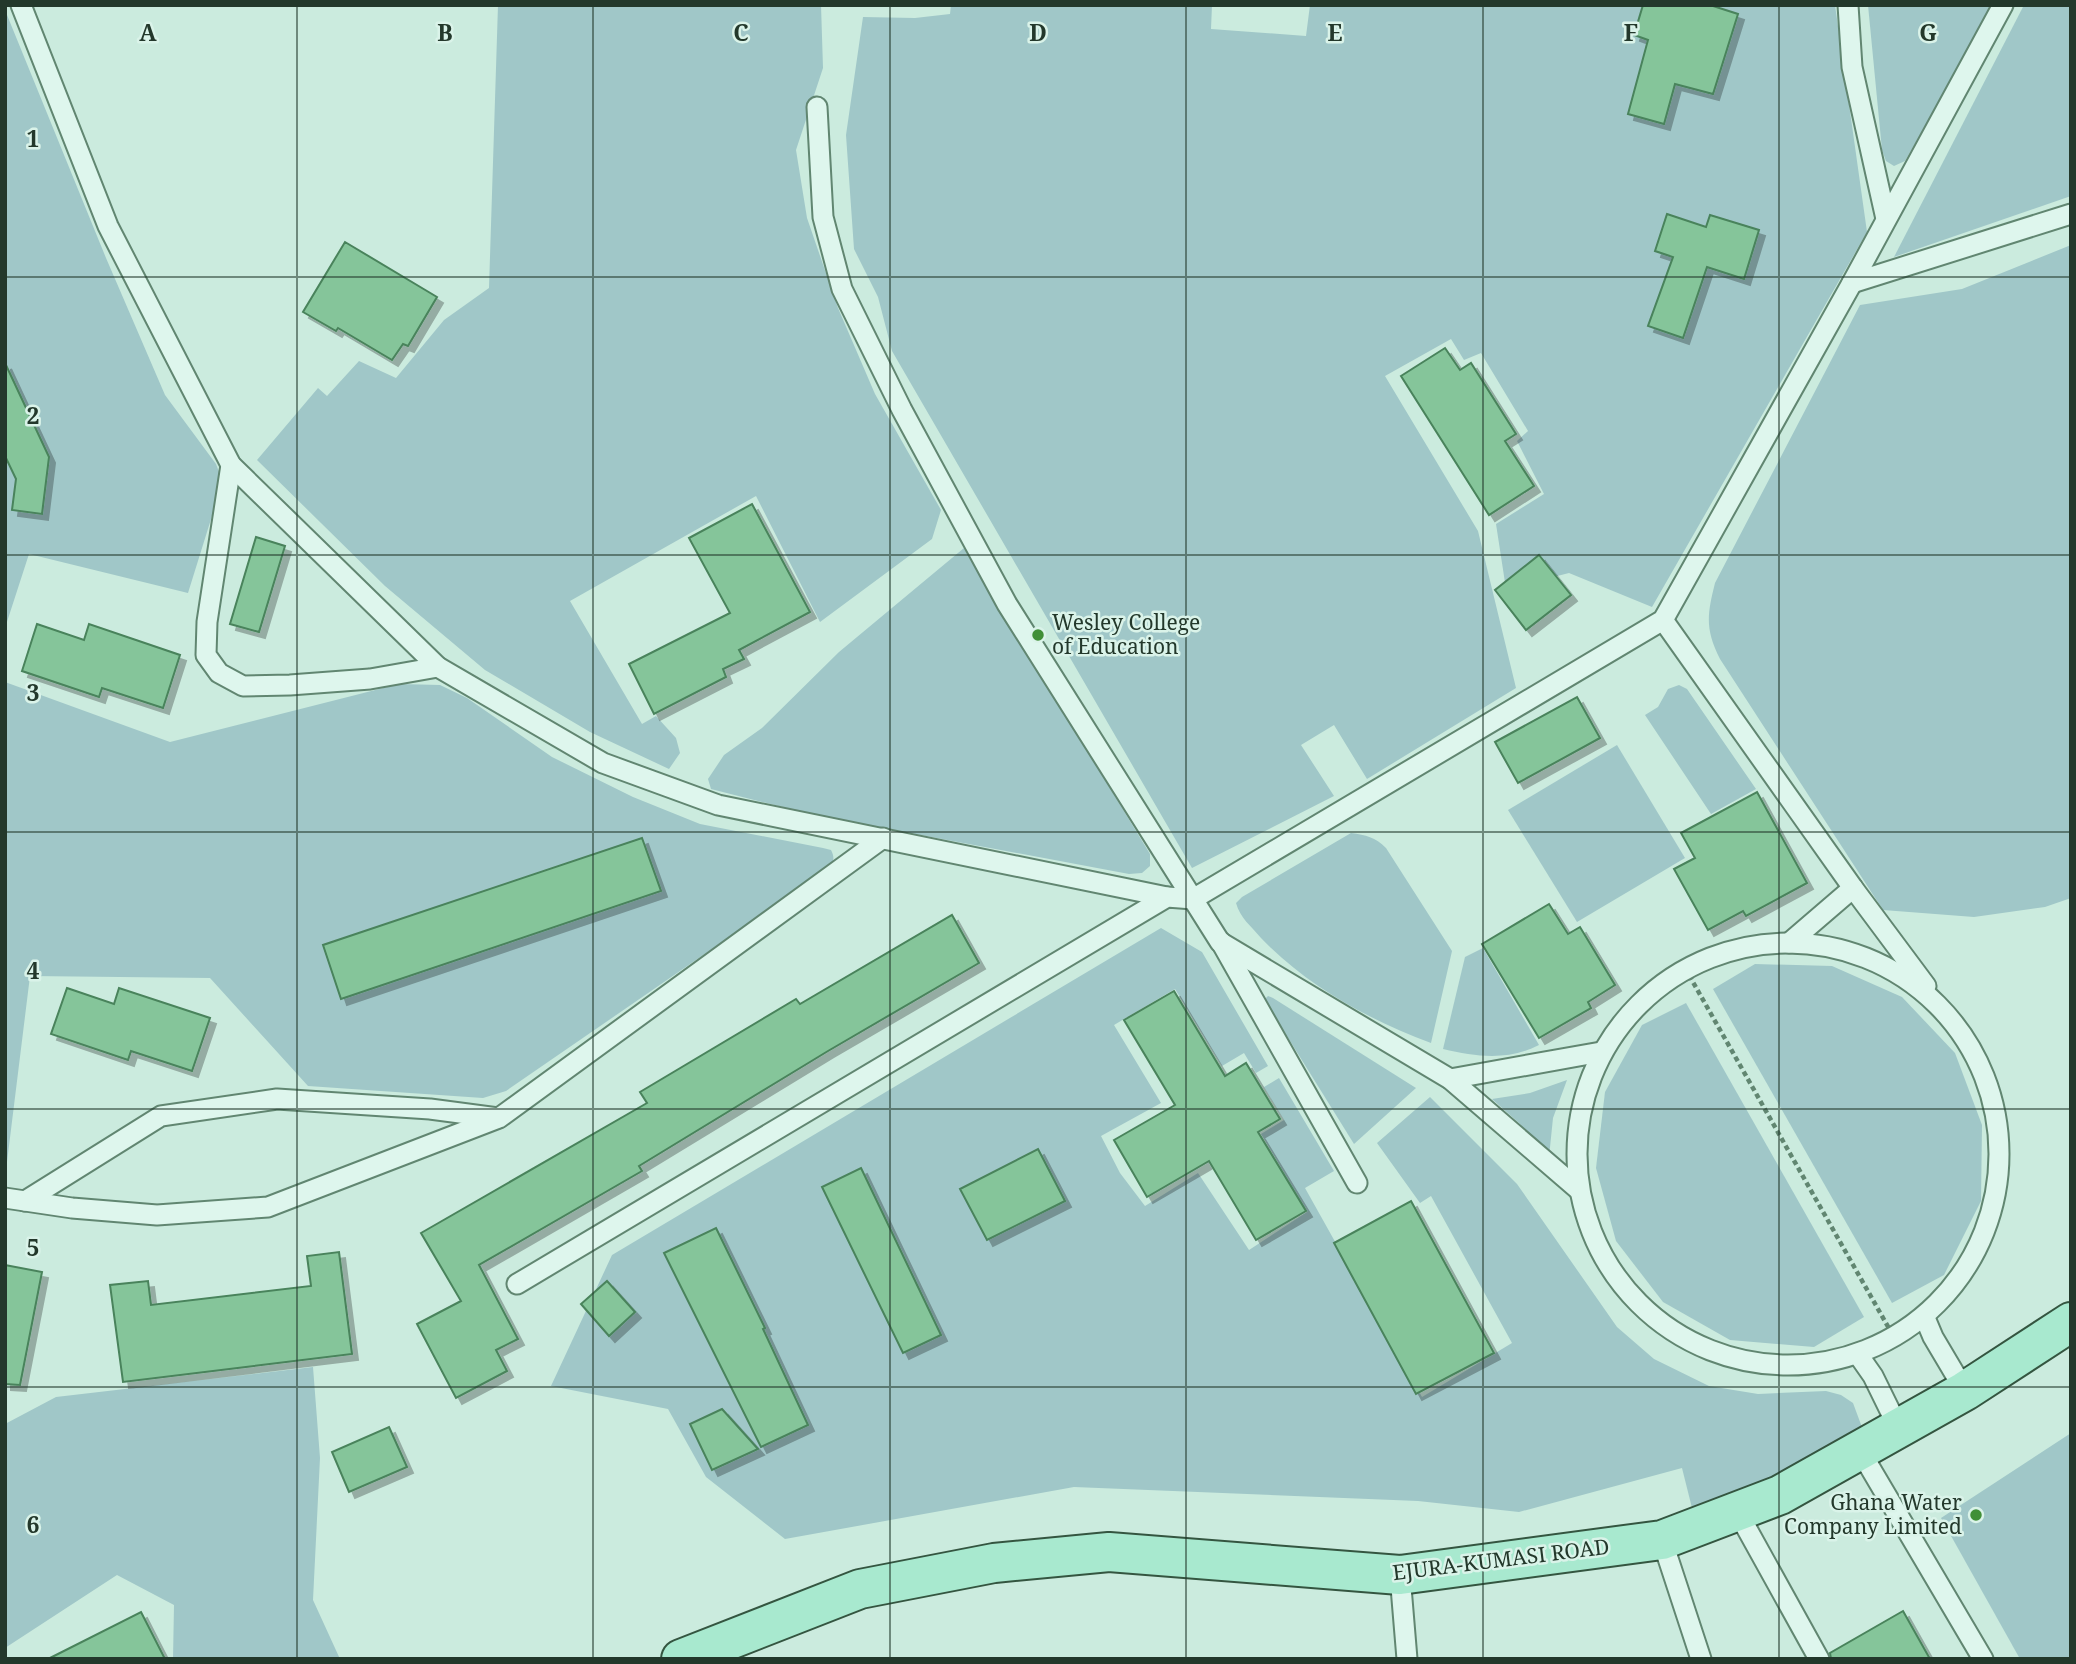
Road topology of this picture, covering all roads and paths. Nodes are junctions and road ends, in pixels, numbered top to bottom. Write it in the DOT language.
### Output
graph roads {
  1 [pos="21,5"];
  2 [pos="1848,5"];
  3 [pos="2003,5"];
  4 [pos="817,107"];
  5 [pos="2071,214"];
  6 [pos="1886,219"];
  7 [pos="1852,283"];
  8 [pos="231,465"];
  9 [pos="1663,620"];
  10 [pos="438,667"];
  11 [pos="883,838"];
  12 [pos="1853,888"];
  13 [pos="1167,897"];
  14 [pos="1193,899"];
  15 [pos="1220,942"];
  16 [pos="1789,943"];
  17 [pos="1685,968"];
  18 [pos="1949,1016"];
  19 [pos="1601,1052"];
  20 [pos="1450,1079"];
  21 [pos="499,1118"];
  22 [pos="1357,1183"];
  23 [pos="1579,1190"];
  24 [pos="15,1200"];
  25 [pos="517,1284"];
  26 [pos="1925,1318"];
  27 [pos="2071,1322"];
  28 [pos="1895,1339"];
  29 [pos="1859,1356"];
  30 [pos="1965,1391"];
  31 [pos="1899,1429"];
  32 [pos="1859,1449"];
  33 [pos="1737,1511"];
  34 [pos="1662,1540"];
  35 [pos="1400,1575"];
  36 [pos="681,1659"];
  37 [pos="1407,1659"];
  38 [pos="1701,1659"];
  39 [pos="1819,1659"];
  40 [pos="1983,1659"];
  1 -- 8 [label="lane"];
  2 -- 6 [label="lane"];
  3 -- 6 [label="lane"];
  4 -- 14 [label="lane"];
  5 -- 7 [label="lane"];
  6 -- 7 [label="lane"];
  7 -- 9 [label="lane"];
  8 -- 10 [label="lane"];
  8 -- 10 [label="lane"];
  9 -- 12 [label="lane"];
  9 -- 14 [label="lane"];
  10 -- 11 [label="lane"];
  11 -- 13 [label="lane"];
  11 -- 21 [label="lane"];
  12 -- 16 [label="lane"];
  12 -- 18 [label="lane"];
  13 -- 14 [label="lane"];
  13 -- 25 [label="lane"];
  14 -- 15 [label="lane"];
  15 -- 20 [label="lane"];
  15 -- 22 [label="lane"];
  16 -- 17 [label="lane"];
  16 -- 18 [label="lane"];
  17 -- 19 [label="lane"];
  17 -- 28 [label="path"];
  18 -- 26 [label="lane"];
  19 -- 20 [label="lane"];
  19 -- 23 [label="lane"];
  20 -- 23 [label="lane"];
  21 -- 24 [label="lane"];
  21 -- 24 [label="lane"];
  23 -- 29 [label="lane"];
  26 -- 28 [label="lane"];
  26 -- 30 [label="lane"];
  27 -- 30 [label="main road, EJURA-KUMASI ROAD"];
  28 -- 29 [label="lane"];
  29 -- 31 [label="lane"];
  30 -- 31 [label="main road, EJURA-KUMASI ROAD"];
  31 -- 32 [label="main road, EJURA-KUMASI ROAD"];
  32 -- 33 [label="main road, EJURA-KUMASI ROAD"];
  32 -- 40 [label="lane"];
  33 -- 34 [label="main road, EJURA-KUMASI ROAD"];
  33 -- 39 [label="lane"];
  34 -- 35 [label="main road, EJURA-KUMASI ROAD"];
  34 -- 38 [label="lane"];
  35 -- 36 [label="main road, EJURA-KUMASI ROAD"];
  35 -- 37 [label="lane"];
}
